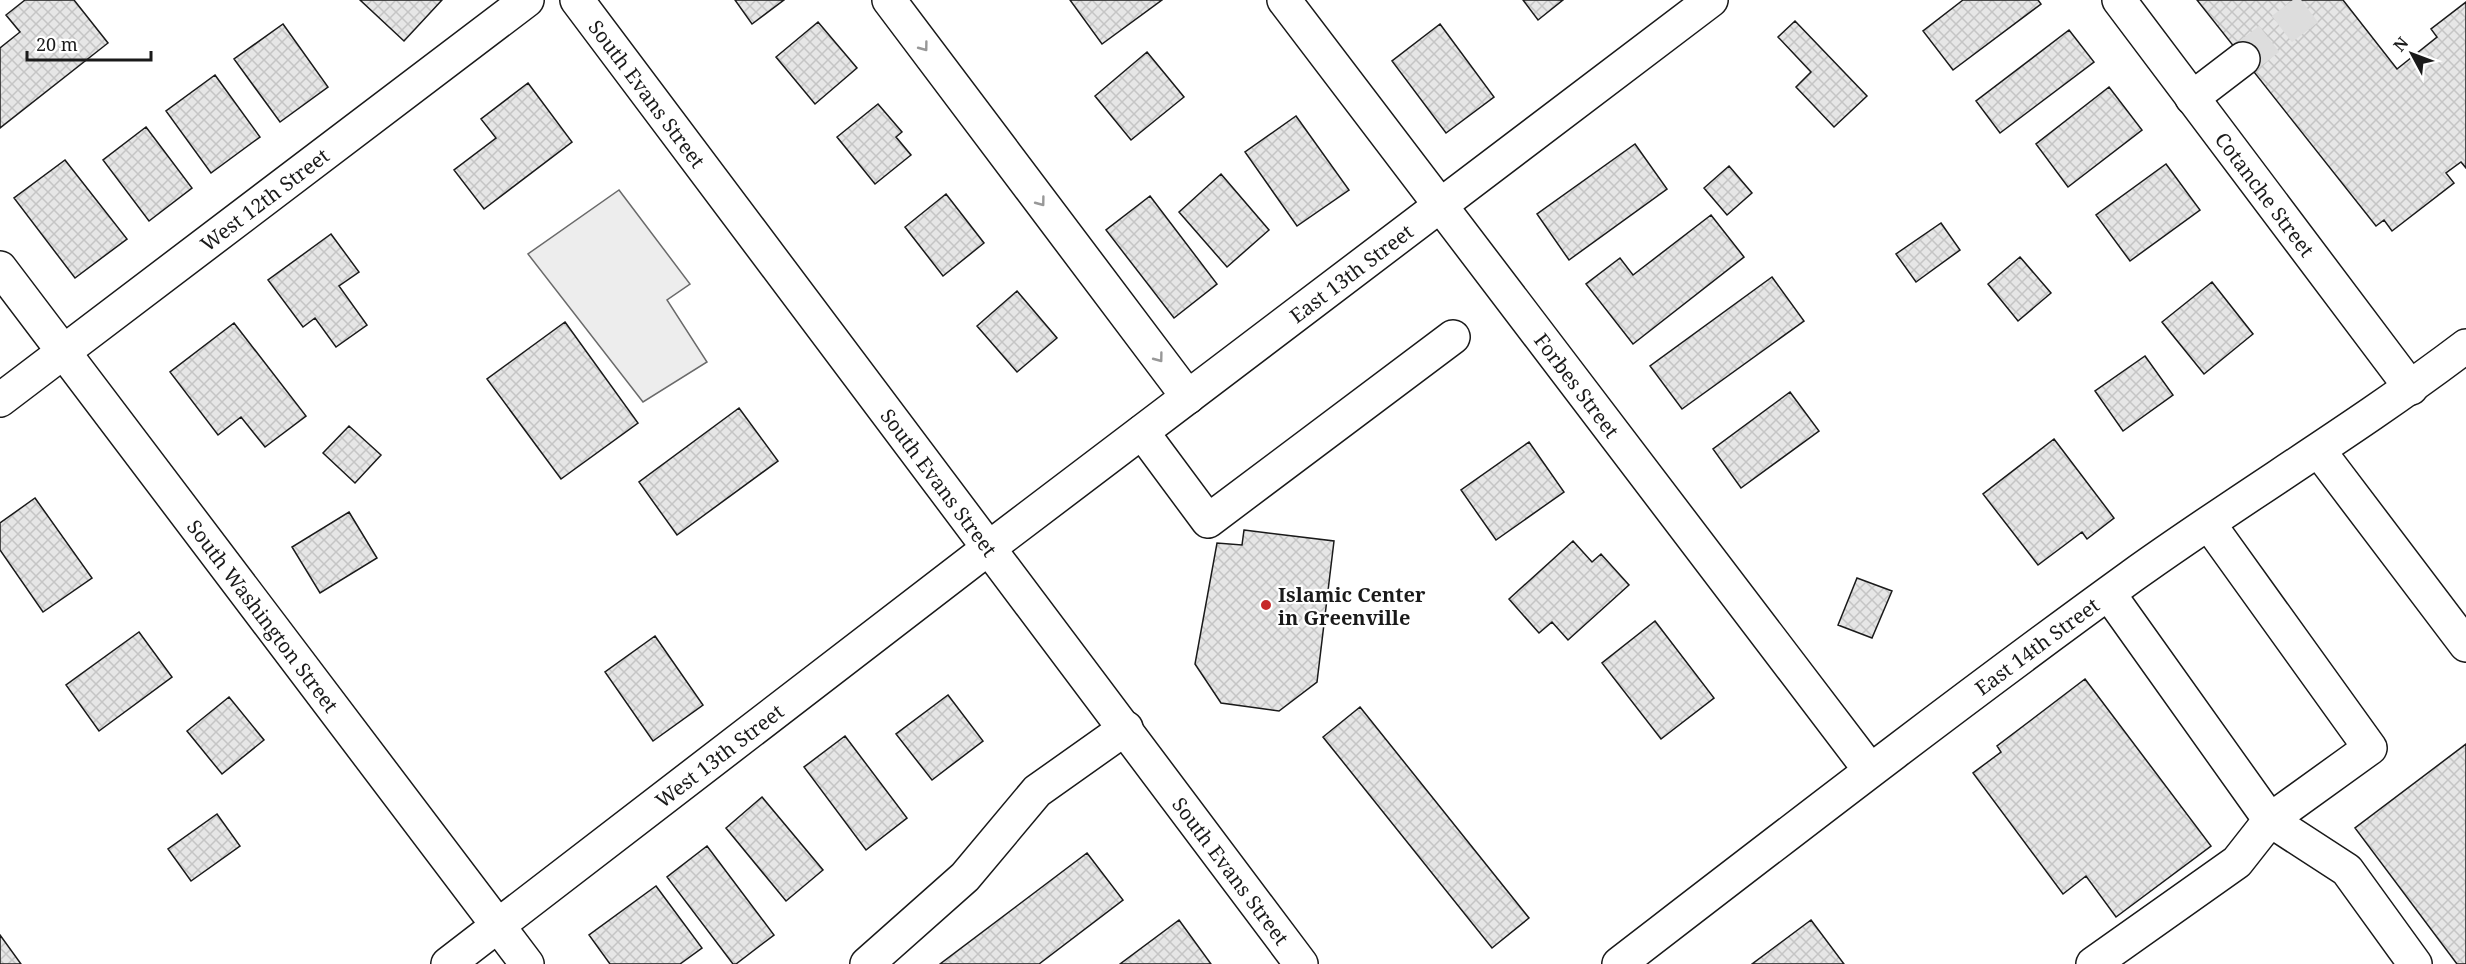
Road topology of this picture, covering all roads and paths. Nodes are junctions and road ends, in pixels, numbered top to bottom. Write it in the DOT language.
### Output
graph roads {
  1 [pos="527,0"];
  2 [pos="577,0"];
  3 [pos="889,0"];
  4 [pos="1284,0"];
  5 [pos="1712,0"];
  6 [pos="2119,0"];
  7 [pos="2243,59"];
  8 [pos="2192,98"];
  9 [pos="1440,205"];
  10 [pos="0,268"];
  11 [pos="1453,337"];
  12 [pos="2466,345"];
  13 [pos="64,352"];
  14 [pos="2411,388"];
  15 [pos="1188,398"];
  16 [pos="0,400"];
  17 [pos="1143,432"];
  18 [pos="2319,451"];
  19 [pos="2209,524"];
  20 [pos="990,548"];
  21 [pos="2109,594"];
  22 [pos="2466,645"];
  23 [pos="1126,728"];
  24 [pos="1870,770"];
  25 [pos="2270,820"];
  26 [pos="498,926"];
  27 [pos="448,964"];
  28 [pos="527,964"];
  29 [pos="867,964"];
  30 [pos="1301,964"];
  31 [pos="1619,964"];
  32 [pos="2092,964"];
  33 [pos="2415,964"];
  1 -- 13 [label="street, West 12th Street"];
  2 -- 20 [label="street, South Evans Street"];
  3 -- 15 [label="street, one-way"];
  4 -- 9 [label="street, Forbes Street"];
  5 -- 9 [label="street, East 13th Street"];
  6 -- 8 [label="street, Cotanche Street"];
  7 -- 8 [label="street"];
  8 -- 14 [label="street, Cotanche Street"];
  9 -- 15 [label="street, East 13th Street"];
  9 -- 24 [label="street, Forbes Street"];
  10 -- 13 [label="street, South Washington Street"];
  11 -- 17 [label="street"];
  12 -- 14 [label="street, East 14th Street"];
  13 -- 16 [label="street, West 12th Street"];
  13 -- 26 [label="street, South Washington Street"];
  14 -- 18 [label="street, East 14th Street"];
  15 -- 17 [label="street, East 13th Street"];
  17 -- 20 [label="street, East 13th Street"];
  18 -- 19 [label="street, East 14th Street"];
  18 -- 22 [label="street"];
  19 -- 21 [label="street, East 14th Street"];
  19 -- 25 [label="street"];
  20 -- 23 [label="street, South Evans Street"];
  20 -- 26 [label="street, West 13th Street"];
  21 -- 24 [label="street, East 14th Street"];
  21 -- 25 [label="street"];
  23 -- 29 [label="street"];
  23 -- 30 [label="street, South Evans Street"];
  24 -- 31 [label="street, East 14th Street"];
  25 -- 32 [label="street"];
  25 -- 33 [label="street"];
  26 -- 27 [label="street, West 13th Street"];
  26 -- 28 [label="street, South Washington Street"];
}
